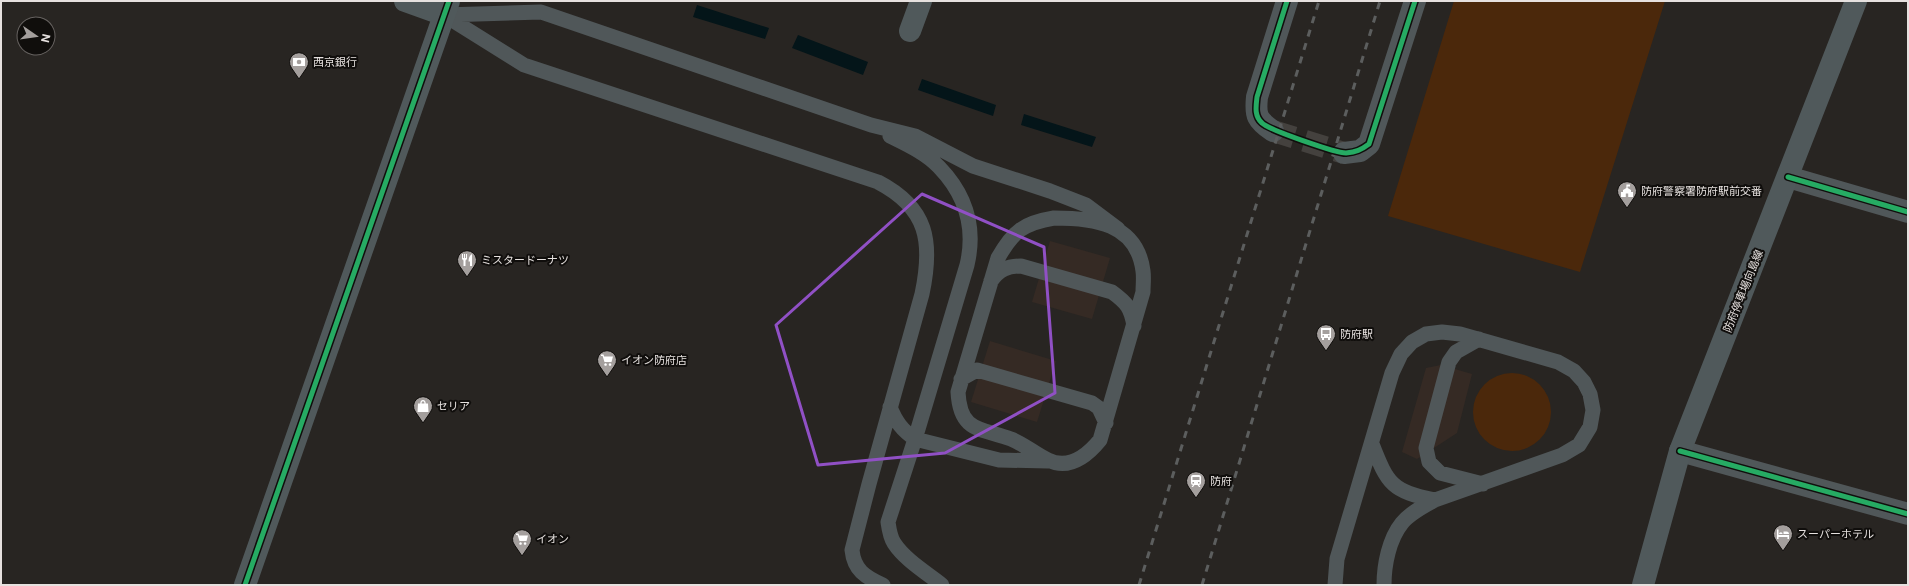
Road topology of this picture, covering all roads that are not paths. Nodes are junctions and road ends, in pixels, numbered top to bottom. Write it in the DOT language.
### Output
graph roads {
  1 [pos="405,1"];
  2 [pos="921,1"];
  3 [pos="1287,1"];
  4 [pos="1415,1"];
  5 [pos="1856,1"];
  6 [pos="447,8"];
  7 [pos="910,31"];
  8 [pos="871,125"];
  9 [pos="1273,131"];
  10 [pos="1344,153"];
  11 [pos="1788,177"];
  12 [pos="1908,212"];
  13 [pos="1118,229"];
  14 [pos="990,282"];
  15 [pos="1134,326"];
  16 [pos="1479,339"];
  17 [pos="961,379"];
  18 [pos="890,407"];
  19 [pos="1106,423"];
  20 [pos="915,439"];
  21 [pos="1372,444"];
  22 [pos="1680,451"];
  23 [pos="1049,461"];
  24 [pos="1483,484"];
  25 [pos="1435,500"];
  26 [pos="1908,514"];
  27 [pos="245,585"];
  28 [pos="883,585"];
  29 [pos="942,585"];
  30 [pos="1335,585"];
  31 [pos="1384,585"];
  32 [pos="1643,585"];
  1 -- 6 [label="street"];
  2 -- 7 [label="street"];
  3 -- 9 [label="street"];
  4 -- 10 [label="street"];
  5 -- 11 [label="street, 防府停車場向島線"];
  6 -- 8 [label="lane"];
  6 -- 18 [label="lane"];
  6 -- 27 [label="street"];
  8 -- 13 [label="lane"];
  8 -- 20 [label="lane"];
  11 -- 12 [label="street"];
  11 -- 22 [label="street, 防府停車場向島線"];
  13 -- 14 [label="lane"];
  13 -- 15 [label="lane"];
  14 -- 15 [label="lane"];
  14 -- 17 [label="lane"];
  15 -- 19 [label="lane"];
  16 -- 21 [label="lane"];
  16 -- 24 [label="lane"];
  16 -- 24 [label="lane"];
  17 -- 19 [label="lane"];
  17 -- 23 [label="lane"];
  18 -- 20 [label="lane"];
  18 -- 28 [label="lane"];
  19 -- 23 [label="lane"];
  20 -- 23 [label="lane"];
  20 -- 29 [label="lane"];
  21 -- 25 [label="lane"];
  21 -- 30 [label="lane"];
  22 -- 26 [label="street"];
  22 -- 32 [label="street, 防府停車場向島線"];
  24 -- 25 [label="lane"];
  25 -- 31 [label="lane"];
}
